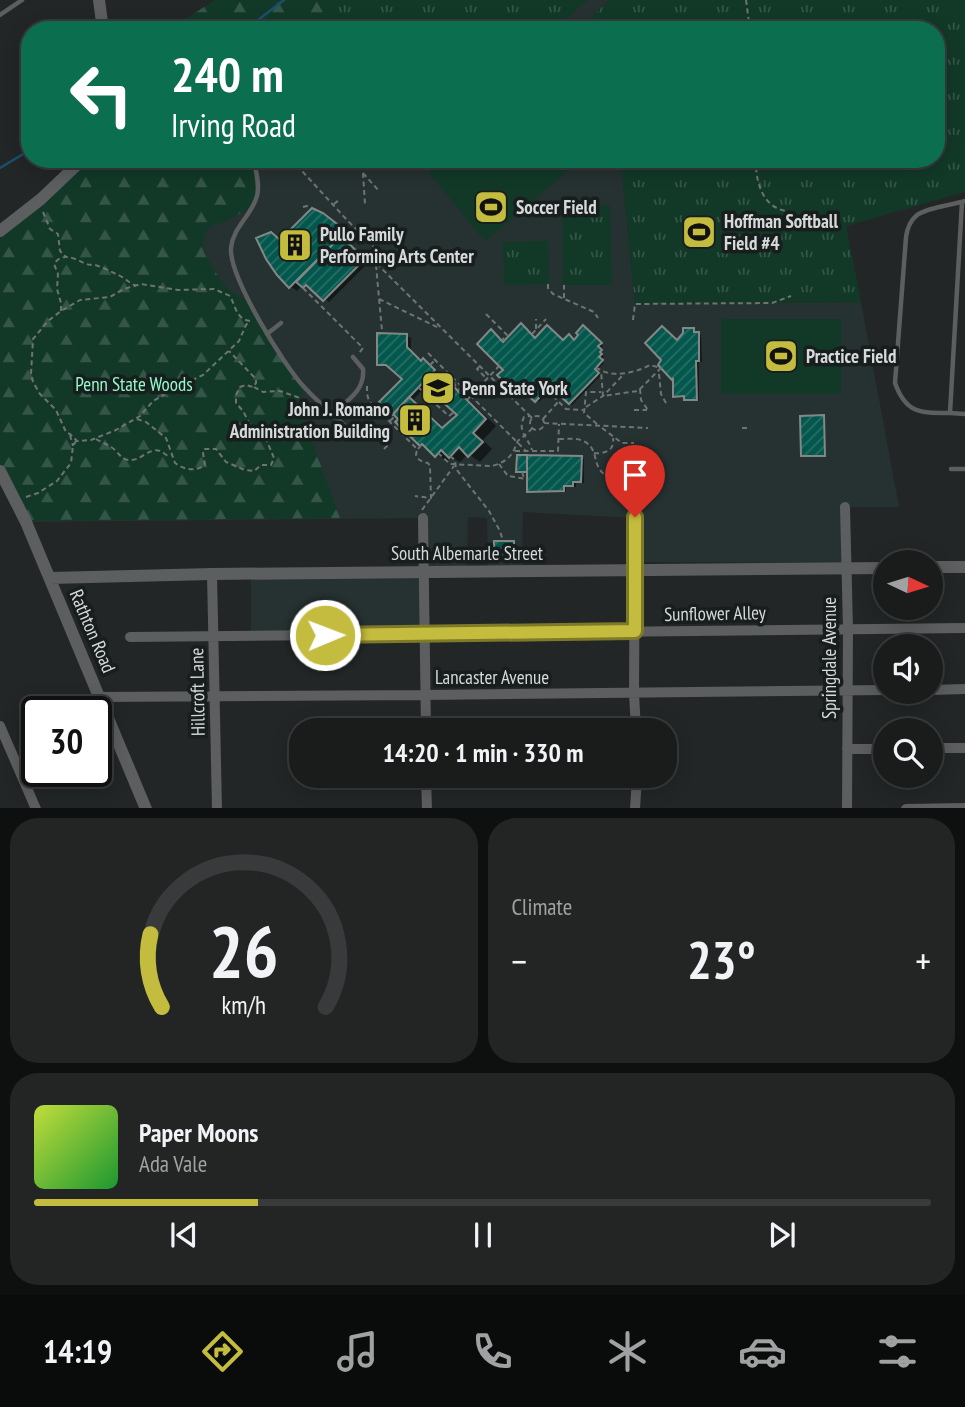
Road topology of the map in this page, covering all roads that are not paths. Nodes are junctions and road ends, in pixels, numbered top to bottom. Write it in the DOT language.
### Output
graph roads {
  1 [pos="22,0"];
  2 [pos="99,0"];
  3 [pos="0,15"];
  4 [pos="102,21"];
  5 [pos="74,168"];
  6 [pos="256,168"];
  7 [pos="964,202"];
  8 [pos="0,231"];
  9 [pos="281,323"];
  10 [pos="267,334"];
  11 [pos="353,357"];
  12 [pos="950,413"];
  13 [pos="332,414"];
  14 [pos="965,414"];
  15 [pos="344,425"];
  16 [pos="951,469"];
  17 [pos="965,469"];
  18 [pos="0,471"];
  19 [pos="845,507"];
  20 [pos="422,514"];
  21 [pos="635,517"];
  22 [pos="943,567"];
  23 [pos="965,567"];
  24 [pos="873,568"];
  25 [pos="846,569"];
  26 [pos="635,572"];
  27 [pos="423,573"];
  28 [pos="212,574"];
  29 [pos="50,578"];
  30 [pos="965,628"];
  31 [pos="848,629"];
  32 [pos="635,631"];
  33 [pos="424,634"];
  34 [pos="214,636"];
  35 [pos="130,637"];
  36 [pos="965,689"];
  37 [pos="873,690"];
  38 [pos="943,690"];
  39 [pos="848,691"];
  40 [pos="634,694"];
  41 [pos="425,695"];
  42 [pos="99,696"];
  43 [pos="215,696"];
  44 [pos="112,697"];
  45 [pos="426,718"];
  46 [pos="635,718"];
  47 [pos="0,726"];
  48 [pos="112,728"];
  49 [pos="873,748"];
  50 [pos="943,748"];
  51 [pos="965,748"];
  52 [pos="846,749"];
  53 [pos="426,788"];
  54 [pos="636,788"];
  55 [pos="36,808"];
  56 [pos="146,808"];
  57 [pos="217,808"];
  58 [pos="427,808"];
  59 [pos="635,808"];
  60 [pos="847,808"];
  61 [pos="906,808"];
  62 [pos="965,808"];
  1 -- 3 [label="lane"];
  2 -- 4 [label="street"];
  5 -- 8 [label="street"];
  6 -- 10 [label="lane"];
  7 -- 12 [label="lane"];
  7 -- 12 [label="lane"];
  9 -- 10 [label="lane"];
  10 -- 13 [label="lane"];
  11 -- 13 [label="lane"];
  12 -- 14 [label="lane"];
  13 -- 15 [label="lane"];
  16 -- 17 [label="lane"];
  18 -- 29 [label="street, Rathton Road"];
  19 -- 25 [label="street, Springdale Avenue"];
  20 -- 27 [label="street"];
  21 -- 26 [label="street"];
  22 -- 23 [label="street"];
  24 -- 25 [label="street, South Albemarle Street"];
  25 -- 26 [label="street, South Albemarle Street"];
  25 -- 31 [label="street, Springdale Avenue"];
  26 -- 27 [label="street, South Albemarle Street"];
  26 -- 32 [label="street"];
  27 -- 28 [label="street, South Albemarle Street"];
  27 -- 33 [label="street"];
  28 -- 29 [label="street, South Albemarle Street"];
  28 -- 34 [label="street, Hillcroft Lane"];
  29 -- 42 [label="street, Rathton Road"];
  30 -- 31 [label="street, Sunflower Alley"];
  31 -- 32 [label="street, Sunflower Alley"];
  31 -- 39 [label="street, Springdale Avenue"];
  32 -- 33 [label="street, Sunflower Alley"];
  32 -- 40 [label="street"];
  33 -- 34 [label="street, Sunflower Alley"];
  33 -- 41 [label="street"];
  34 -- 35 [label="street, Sunflower Alley"];
  34 -- 43 [label="street, Hillcroft Lane"];
  36 -- 38 [label="street"];
  37 -- 39 [label="street, Lancaster Avenue"];
  39 -- 40 [label="street, Lancaster Avenue"];
  39 -- 52 [label="street, Springdale Avenue"];
  40 -- 41 [label="street, Lancaster Avenue"];
  40 -- 46 [label="street"];
  41 -- 43 [label="street, Lancaster Avenue"];
  41 -- 45 [label="street"];
  43 -- 44 [label="street, Lancaster Avenue"];
  43 -- 57 [label="street, Hillcroft Lane"];
  47 -- 55 [label="street"];
  48 -- 56 [label="street, Rathton Road"];
  49 -- 52 [label="street"];
  50 -- 51 [label="street"];
  52 -- 60 [label="street, Springdale Avenue"];
  53 -- 58 [label="street"];
  54 -- 59 [label="street"];
  61 -- 62 [label="street"];
}
